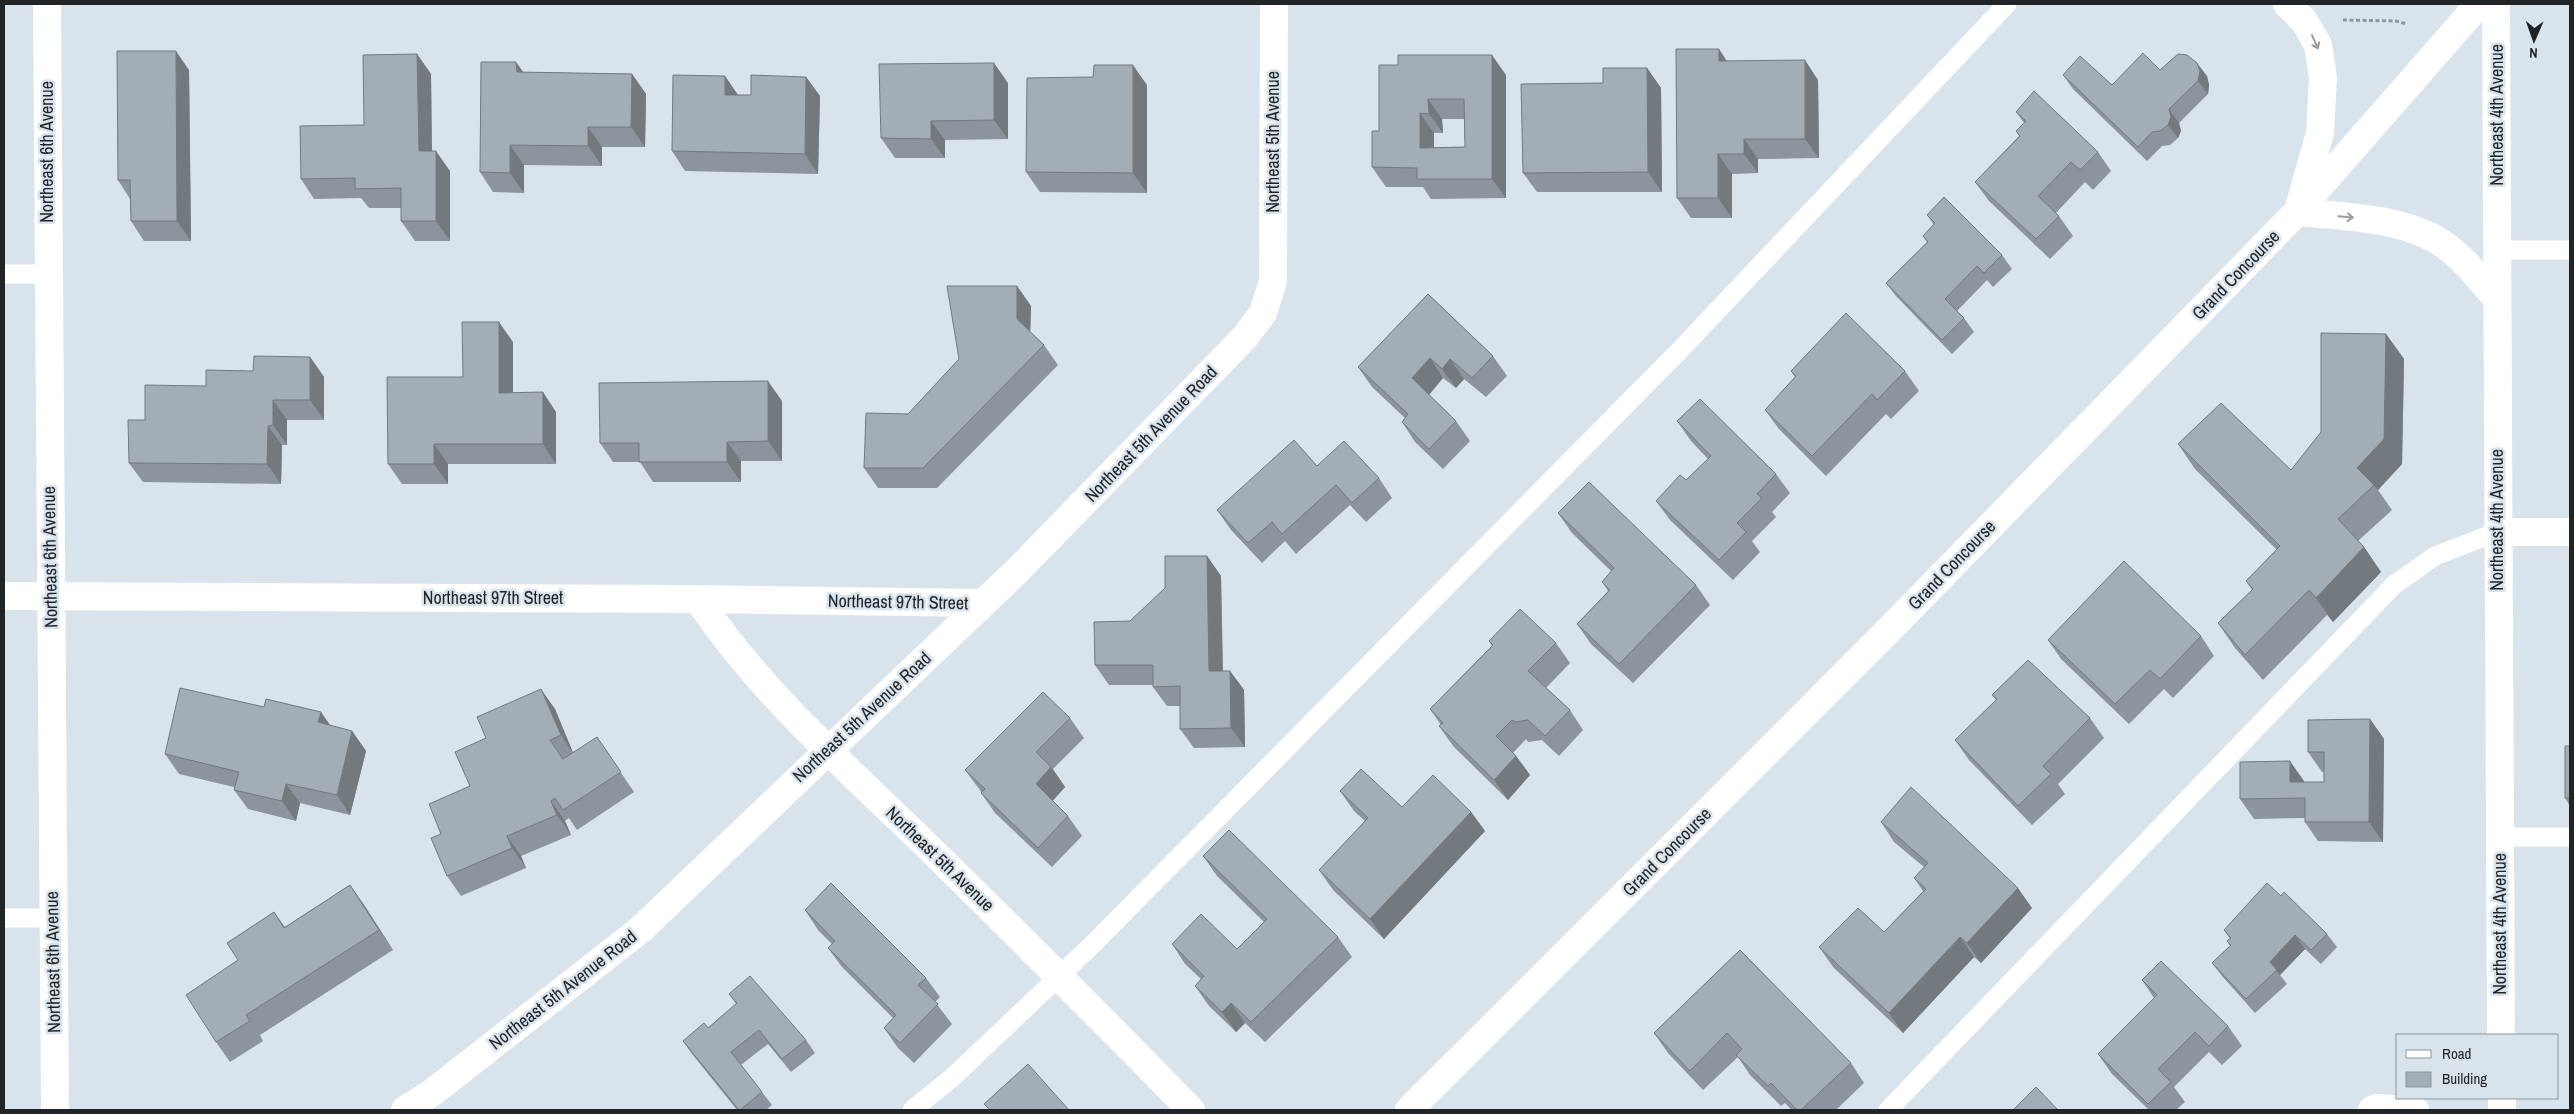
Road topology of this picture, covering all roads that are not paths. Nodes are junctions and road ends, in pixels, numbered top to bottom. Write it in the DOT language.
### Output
graph roads {
  1 [pos="47,4"];
  2 [pos="1274,4"];
  3 [pos="2007,4"];
  4 [pos="2287,4"];
  5 [pos="2479,4"];
  6 [pos="2496,4"];
  7 [pos="2297,212"];
  8 [pos="2497,250"];
  9 [pos="2570,250"];
  10 [pos="4,274"];
  11 [pos="47,274"];
  12 [pos="1273,280"];
  13 [pos="2497,299"];
  14 [pos="2497,532"];
  15 [pos="2570,532"];
  16 [pos="50,595"];
  17 [pos="4,596"];
  18 [pos="698,599"];
  19 [pos="983,603"];
  20 [pos="827,750"];
  21 [pos="2500,837"];
  22 [pos="2570,837"];
  23 [pos="4,918"];
  24 [pos="52,918"];
  25 [pos="1061,976"];
  26 [pos="2501,1034"];
  27 [pos="56,1110"];
  28 [pos="405,1110"];
  29 [pos="912,1110"];
  30 [pos="1191,1110"];
  31 [pos="1409,1110"];
  32 [pos="1888,1110"];
  33 [pos="2372,1110"];
  34 [pos="2415,1110"];
  1 -- 11 [label="street, Northeast 6th Avenue"];
  2 -- 12 [label="street, Northeast 5th Avenue"];
  3 -- 25 [label="lane"];
  4 -- 7 [label="street, one-way"];
  5 -- 7 [label="street, Grand Concourse"];
  6 -- 8 [label="street, Northeast 4th Avenue"];
  7 -- 13 [label="street, one-way"];
  7 -- 31 [label="street, Grand Concourse"];
  8 -- 9 [label="lane"];
  8 -- 13 [label="street, Northeast 4th Avenue"];
  10 -- 11 [label="lane"];
  11 -- 16 [label="street, Northeast 6th Avenue"];
  12 -- 19 [label="street, Northeast 5th Avenue Road"];
  13 -- 14 [label="street, Northeast 4th Avenue"];
  14 -- 15 [label="street"];
  14 -- 21 [label="street, Northeast 4th Avenue"];
  14 -- 32 [label="lane"];
  16 -- 17 [label="street, Northeast 97th Street"];
  16 -- 18 [label="street, Northeast 97th Street"];
  16 -- 24 [label="street, Northeast 6th Avenue"];
  18 -- 19 [label="street, Northeast 97th Street"];
  18 -- 20 [label="street, Northeast 5th Avenue"];
  19 -- 20 [label="street, Northeast 5th Avenue Road"];
  20 -- 25 [label="street, Northeast 5th Avenue"];
  20 -- 28 [label="street, Northeast 5th Avenue Road"];
  21 -- 22 [label="lane"];
  21 -- 26 [label="street, Northeast 4th Avenue"];
  23 -- 24 [label="lane"];
  24 -- 27 [label="street, Northeast 6th Avenue"];
  25 -- 29 [label="lane"];
  25 -- 30 [label="street, Northeast 5th Avenue"];
  33 -- 34 [label="street"];
}
